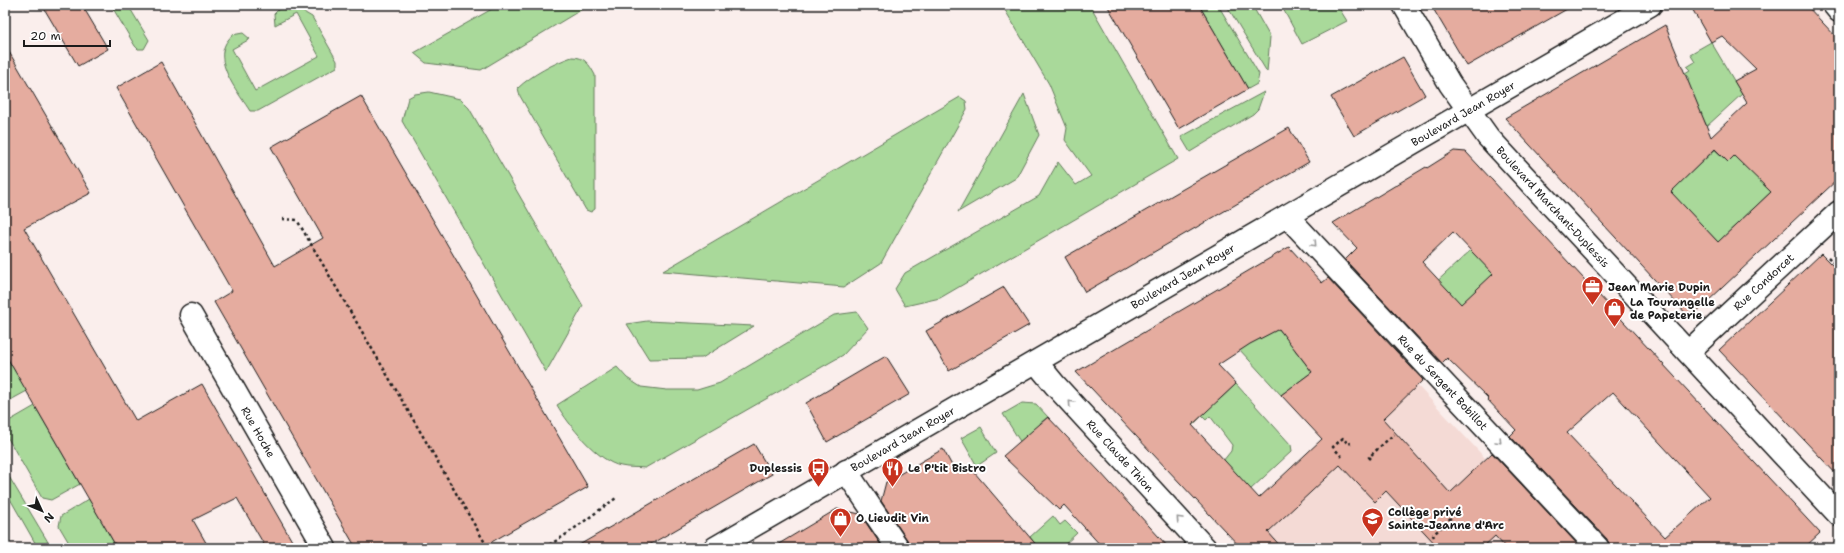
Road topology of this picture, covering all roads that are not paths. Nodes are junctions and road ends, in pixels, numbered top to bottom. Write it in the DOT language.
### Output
graph roads {
  1 [pos="1404,5"];
  2 [pos="1650,5"];
  3 [pos="1834,5"];
  4 [pos="1839,11"];
  5 [pos="1467,111"];
  6 [pos="1839,212"];
  7 [pos="1288,216"];
  8 [pos="191,316"];
  9 [pos="1688,352"];
  10 [pos="1036,362"];
  11 [pos="846,471"];
  12 [pos="1839,515"];
  13 [pos="325,548"];
  14 [pos="715,548"];
  15 [pos="898,548"];
  16 [pos="1205,548"];
  17 [pos="1598,548"];
  1 -- 5 [label="street, Boulevard Marchant-Duplessis"];
  2 -- 5 [label="street, Boulevard Jean Royer"];
  3 -- 4 [label="street"];
  5 -- 7 [label="street, Boulevard Jean Royer"];
  5 -- 9 [label="street, Boulevard Marchant-Duplessis"];
  6 -- 9 [label="street, Rue Condorcet"];
  7 -- 10 [label="street, Boulevard Jean Royer"];
  7 -- 17 [label="street, Rue du Sergent Bobillot, one-way"];
  8 -- 13 [label="street, Rue Hoche"];
  9 -- 12 [label="street, Boulevard Marchant-Duplessis"];
  10 -- 11 [label="street, Boulevard Jean Royer"];
  16 -- 10 [label="street, Rue Claude Thion, one-way"];
  11 -- 14 [label="street, Boulevard Jean Royer"];
  11 -- 15 [label="street"];
}
